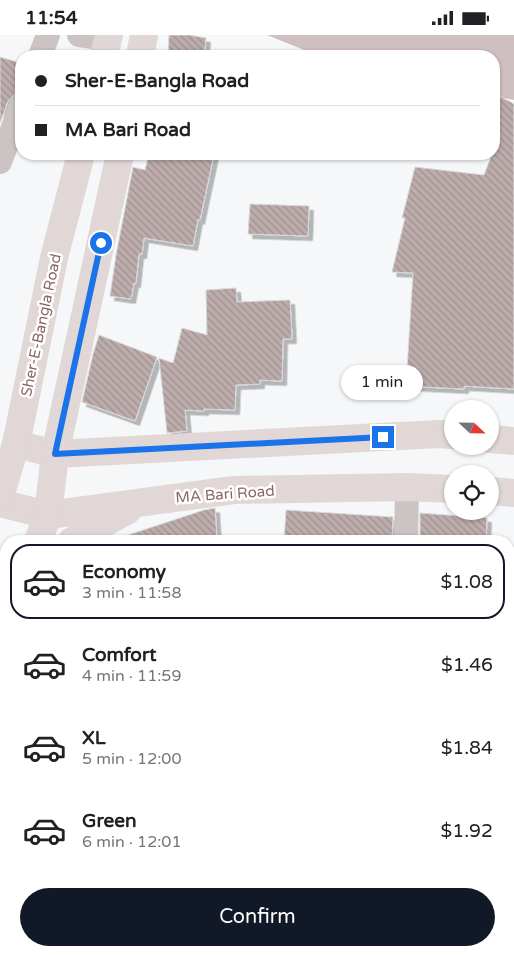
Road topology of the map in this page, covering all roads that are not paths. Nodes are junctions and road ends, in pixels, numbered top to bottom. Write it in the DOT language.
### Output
graph roads {
  1 [pos="48,35"];
  2 [pos="79,35"];
  3 [pos="107,43"];
  4 [pos="42,50"];
  5 [pos="15,122"];
  6 [pos="79,160"];
  7 [pos="119,160"];
  8 [pos="0,163"];
  9 [pos="444,434"];
  10 [pos="499,440"];
  11 [pos="514,441"];
  12 [pos="16,444"];
  13 [pos="55,454"];
  14 [pos="407,487"];
  15 [pos="444,489"];
  16 [pos="499,492"];
  17 [pos="514,493"];
  18 [pos="0,497"];
  19 [pos="147,501"];
  20 [pos="0,503"];
  21 [pos="48,515"];
  22 [pos="40,535"];
  23 [pos="81,535"];
  24 [pos="406,535"];
  1 -- 4 [label="street"];
  2 -- 3 [label="street"];
  5 -- 8 [label="street"];
  6 -- 12 [label="main road, Sher-E-Bangla Road"];
  7 -- 13 [label="main road"];
  9 -- 13 [label="main road"];
  10 -- 11 [label="main road"];
  12 -- 13 [label="main road"];
  12 -- 18 [label="main road, Sher-E-Bangla Road"];
  13 -- 21 [label="main road"];
  14 -- 15 [label="main road, MA Bari Road"];
  14 -- 19 [label="main road, MA Bari Road"];
  14 -- 24 [label="street"];
  16 -- 17 [label="main road"];
  19 -- 21 [label="main road, MA Bari Road"];
  19 -- 23 [label="main road"];
  20 -- 21 [label="main road, MA Bari Road"];
  21 -- 22 [label="main road"];
}
